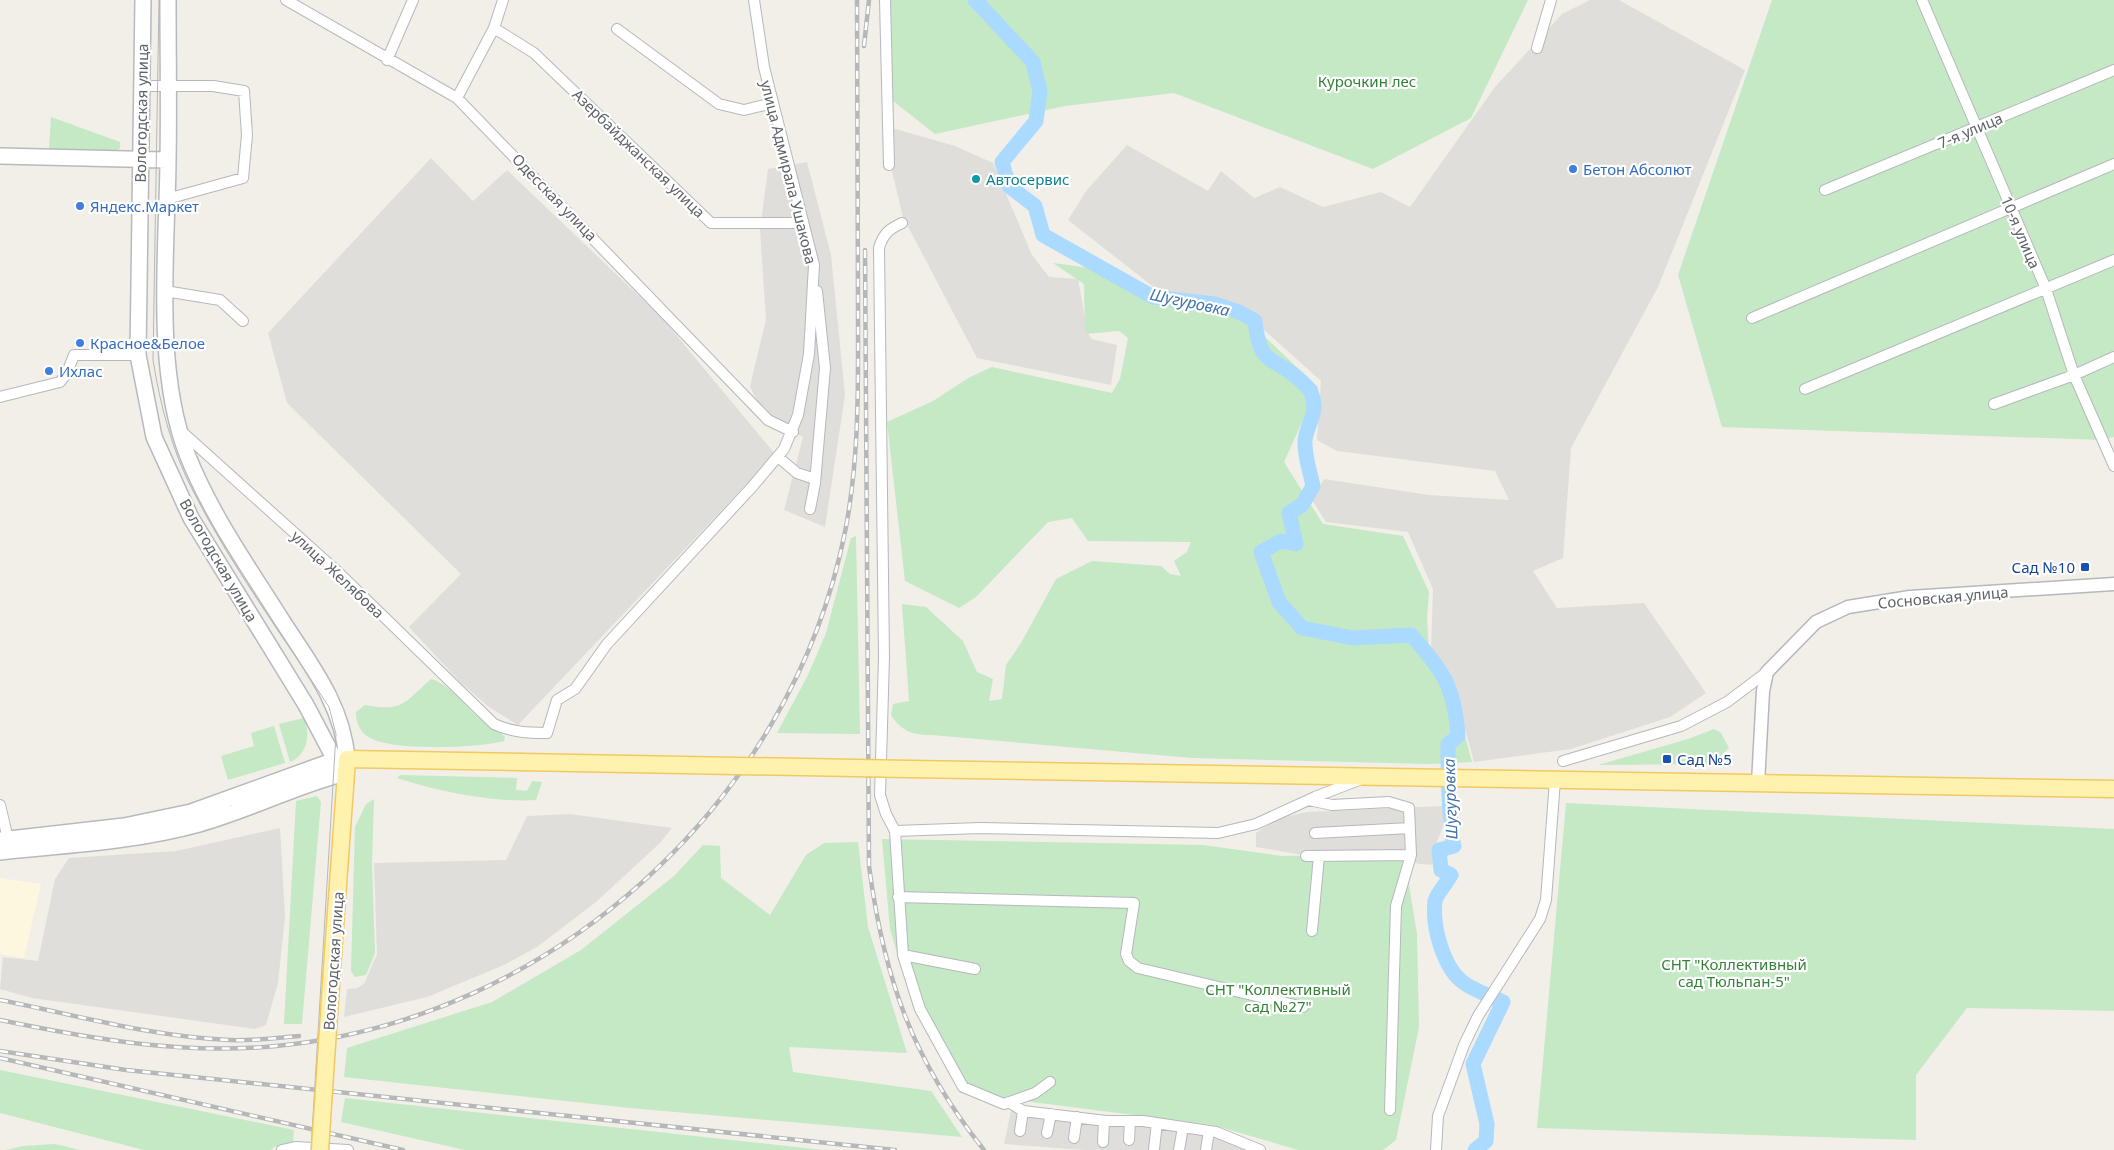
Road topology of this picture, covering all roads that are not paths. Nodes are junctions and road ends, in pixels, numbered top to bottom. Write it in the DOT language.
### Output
graph roads {
  1 [pos="143,0"];
  2 [pos="168,0"];
  3 [pos="286,0"];
  4 [pos="413,0"];
  5 [pos="503,0"];
  6 [pos="754,0"];
  7 [pos="885,0"];
  8 [pos="1551,0"];
  9 [pos="1922,0"];
  10 [pos="494,28"];
  11 [pos="617,29"];
  12 [pos="1537,48"];
  13 [pos="387,60"];
  14 [pos="2114,70"];
  15 [pos="142,86"];
  16 [pos="168,86"];
  17 [pos="457,98"];
  18 [pos="773,103"];
  19 [pos="1977,127"];
  20 [pos="0,156"];
  21 [pos="168,160"];
  22 [pos="140,161"];
  23 [pos="2114,164"];
  24 [pos="888,165"];
  25 [pos="1825,190"];
  26 [pos="167,199"];
  27 [pos="2010,206"];
  28 [pos="803,223"];
  29 [pos="902,223"];
  30 [pos="2114,260"];
  31 [pos="814,265"];
  32 [pos="2046,289"];
  33 [pos="165,291"];
  34 [pos="1752,318"];
  35 [pos="243,321"];
  36 [pos="138,355"];
  37 [pos="2114,357"];
  38 [pos="2074,375"];
  39 [pos="1805,389"];
  40 [pos="0,397"];
  41 [pos="1994,404"];
  42 [pos="178,429"];
  43 [pos="792,432"];
  44 [pos="778,457"];
  45 [pos="2114,466"];
  46 [pos="815,479"];
  47 [pos="810,509"];
  48 [pos="2114,584"];
  49 [pos="1768,672"];
  50 [pos="494,724"];
  51 [pos="1563,761"];
  52 [pos="342,764"];
  53 [pos="1369,776"];
  54 [pos="1555,780"];
  55 [pos="1758,783"];
  56 [pos="2114,789"];
  57 [pos="1308,800"];
  58 [pos="0,805"];
  59 [pos="1410,828"];
  60 [pos="895,831"];
  61 [pos="1315,833"];
  62 [pos="3,844"];
  63 [pos="1411,855"];
  64 [pos="1306,856"];
  65 [pos="1318,856"];
  66 [pos="898,897"];
  67 [pos="1312,931"];
  68 [pos="903,954"];
  69 [pos="975,969"];
  70 [pos="1303,1007"];
  71 [pos="1050,1082"];
  72 [pos="1009,1102"];
  73 [pos="1390,1110"];
  74 [pos="1024,1111"];
  75 [pos="1051,1114"];
  76 [pos="1077,1118"];
  77 [pos="1104,1121"];
  78 [pos="1130,1121"];
  79 [pos="1157,1123"];
  80 [pos="1183,1127"];
  81 [pos="1020,1131"];
  82 [pos="1209,1131"];
  83 [pos="1047,1133"];
  84 [pos="1074,1138"];
  85 [pos="1129,1140"];
  86 [pos="1104,1142"];
  87 [pos="1235,1145"];
  88 [pos="1154,1149"];
  89 [pos="282,1150"];
  90 [pos="320,1150"];
  91 [pos="348,1150"];
  92 [pos="1179,1150"];
  93 [pos="1206,1150"];
  94 [pos="1260,1150"];
  95 [pos="1436,1150"];
  1 -- 15 [label="main road, Вологодская улица"];
  2 -- 16 [label="main road, Вологодская улица"];
  3 -- 13 [label="street, Одесская улица"];
  4 -- 13 [label="street"];
  5 -- 10 [label="street"];
  6 -- 18 [label="street, улица Адмирала Ушакова"];
  7 -- 24 [label="street"];
  8 -- 12 [label="street"];
  9 -- 19 [label="street, 10-я улица"];
  10 -- 17 [label="street"];
  10 -- 28 [label="street, Азербайджанская улица"];
  11 -- 18 [label="street"];
  13 -- 17 [label="street, Одесская улица"];
  14 -- 19 [label="street, 7-я улица"];
  15 -- 16 [label="street"];
  15 -- 22 [label="main road, Вологодская улица"];
  16 -- 21 [label="main road, Вологодская улица"];
  16 -- 26 [label="street"];
  17 -- 43 [label="street, Одесская улица"];
  18 -- 28 [label="street, улица Адмирала Ушакова"];
  19 -- 25 [label="street, 7-я улица"];
  19 -- 27 [label="street, 10-я улица"];
  20 -- 22 [label="main road"];
  21 -- 22 [label="main road"];
  21 -- 26 [label="main road, Вологодская улица"];
  22 -- 36 [label="main road, Вологодская улица"];
  23 -- 27 [label="street"];
  26 -- 33 [label="main road, Вологодская улица"];
  27 -- 32 [label="street, 10-я улица"];
  27 -- 34 [label="street"];
  28 -- 31 [label="street, улица Адмирала Ушакова"];
  29 -- 60 [label="street"];
  30 -- 32 [label="street"];
  31 -- 43 [label="street, улица Адмирала Ушакова"];
  31 -- 46 [label="street"];
  32 -- 38 [label="street, 10-я улица"];
  32 -- 39 [label="street"];
  33 -- 35 [label="street"];
  33 -- 42 [label="main road, Вологодская улица"];
  36 -- 40 [label="street"];
  36 -- 52 [label="main road, Вологодская улица"];
  37 -- 38 [label="street"];
  38 -- 41 [label="street"];
  38 -- 45 [label="street, 10-я улица"];
  42 -- 50 [label="street, улица Желябова"];
  42 -- 52 [label="main road, Вологодская улица"];
  43 -- 44 [label="street, улица Адмирала Ушакова"];
  44 -- 46 [label="street"];
  44 -- 50 [label="street, улица Адмирала Ушакова"];
  46 -- 47 [label="street"];
  48 -- 49 [label="street, Сосновская улица"];
  49 -- 51 [label="street"];
  49 -- 55 [label="street"];
  52 -- 53 [label="main road, bridge"];
  52 -- 62 [label="main road"];
  52 -- 90 [label="main road, Вологодская улица, bridge"];
  53 -- 54 [label="main road"];
  53 -- 57 [label="street"];
  54 -- 55 [label="main road"];
  54 -- 95 [label="street"];
  55 -- 56 [label="main road"];
  57 -- 59 [label="street"];
  57 -- 60 [label="street"];
  58 -- 62 [label="street"];
  59 -- 61 [label="street"];
  59 -- 63 [label="street"];
  60 -- 66 [label="street"];
  63 -- 65 [label="street"];
  63 -- 73 [label="street"];
  64 -- 65 [label="street"];
  65 -- 67 [label="street"];
  66 -- 68 [label="street"];
  66 -- 70 [label="street"];
  68 -- 69 [label="street"];
  68 -- 72 [label="street"];
  71 -- 72 [label="street"];
  72 -- 74 [label="street"];
  74 -- 75 [label="street"];
  74 -- 81 [label="street"];
  75 -- 76 [label="street"];
  75 -- 83 [label="street"];
  76 -- 77 [label="street"];
  76 -- 84 [label="street"];
  77 -- 78 [label="street"];
  77 -- 86 [label="street"];
  78 -- 79 [label="street"];
  78 -- 85 [label="street"];
  79 -- 80 [label="street"];
  79 -- 88 [label="street"];
  80 -- 82 [label="street"];
  80 -- 92 [label="street"];
  82 -- 87 [label="street"];
  82 -- 93 [label="street"];
  87 -- 94 [label="street"];
  89 -- 91 [label="street"];
}
